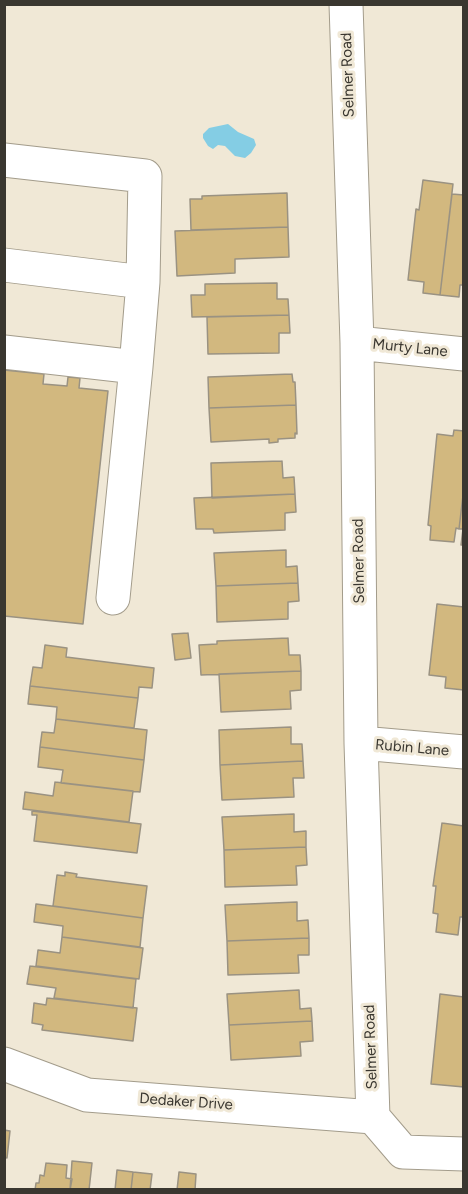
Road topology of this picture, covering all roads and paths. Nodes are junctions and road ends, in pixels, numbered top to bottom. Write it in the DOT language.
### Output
graph roads {
  1 [pos="346,4"];
  2 [pos="4,160"];
  3 [pos="4,266"];
  4 [pos="143,282"];
  5 [pos="357,343"];
  6 [pos="4,352"];
  7 [pos="464,354"];
  8 [pos="136,367"];
  9 [pos="113,598"];
  10 [pos="362,743"];
  11 [pos="464,752"];
  12 [pos="4,1064"];
  13 [pos="373,1117"];
  14 [pos="464,1155"];
  1 -- 5 [label="street, Selmer Road"];
  2 -- 4 [label="street"];
  3 -- 4 [label="street"];
  4 -- 8 [label="street"];
  5 -- 7 [label="street, Murty Lane"];
  5 -- 10 [label="street, Selmer Road"];
  6 -- 8 [label="street"];
  8 -- 9 [label="street"];
  10 -- 11 [label="street, Rubin Lane"];
  10 -- 13 [label="street, Selmer Road"];
  12 -- 13 [label="street, Dedaker Drive"];
  13 -- 14 [label="street"];
}
